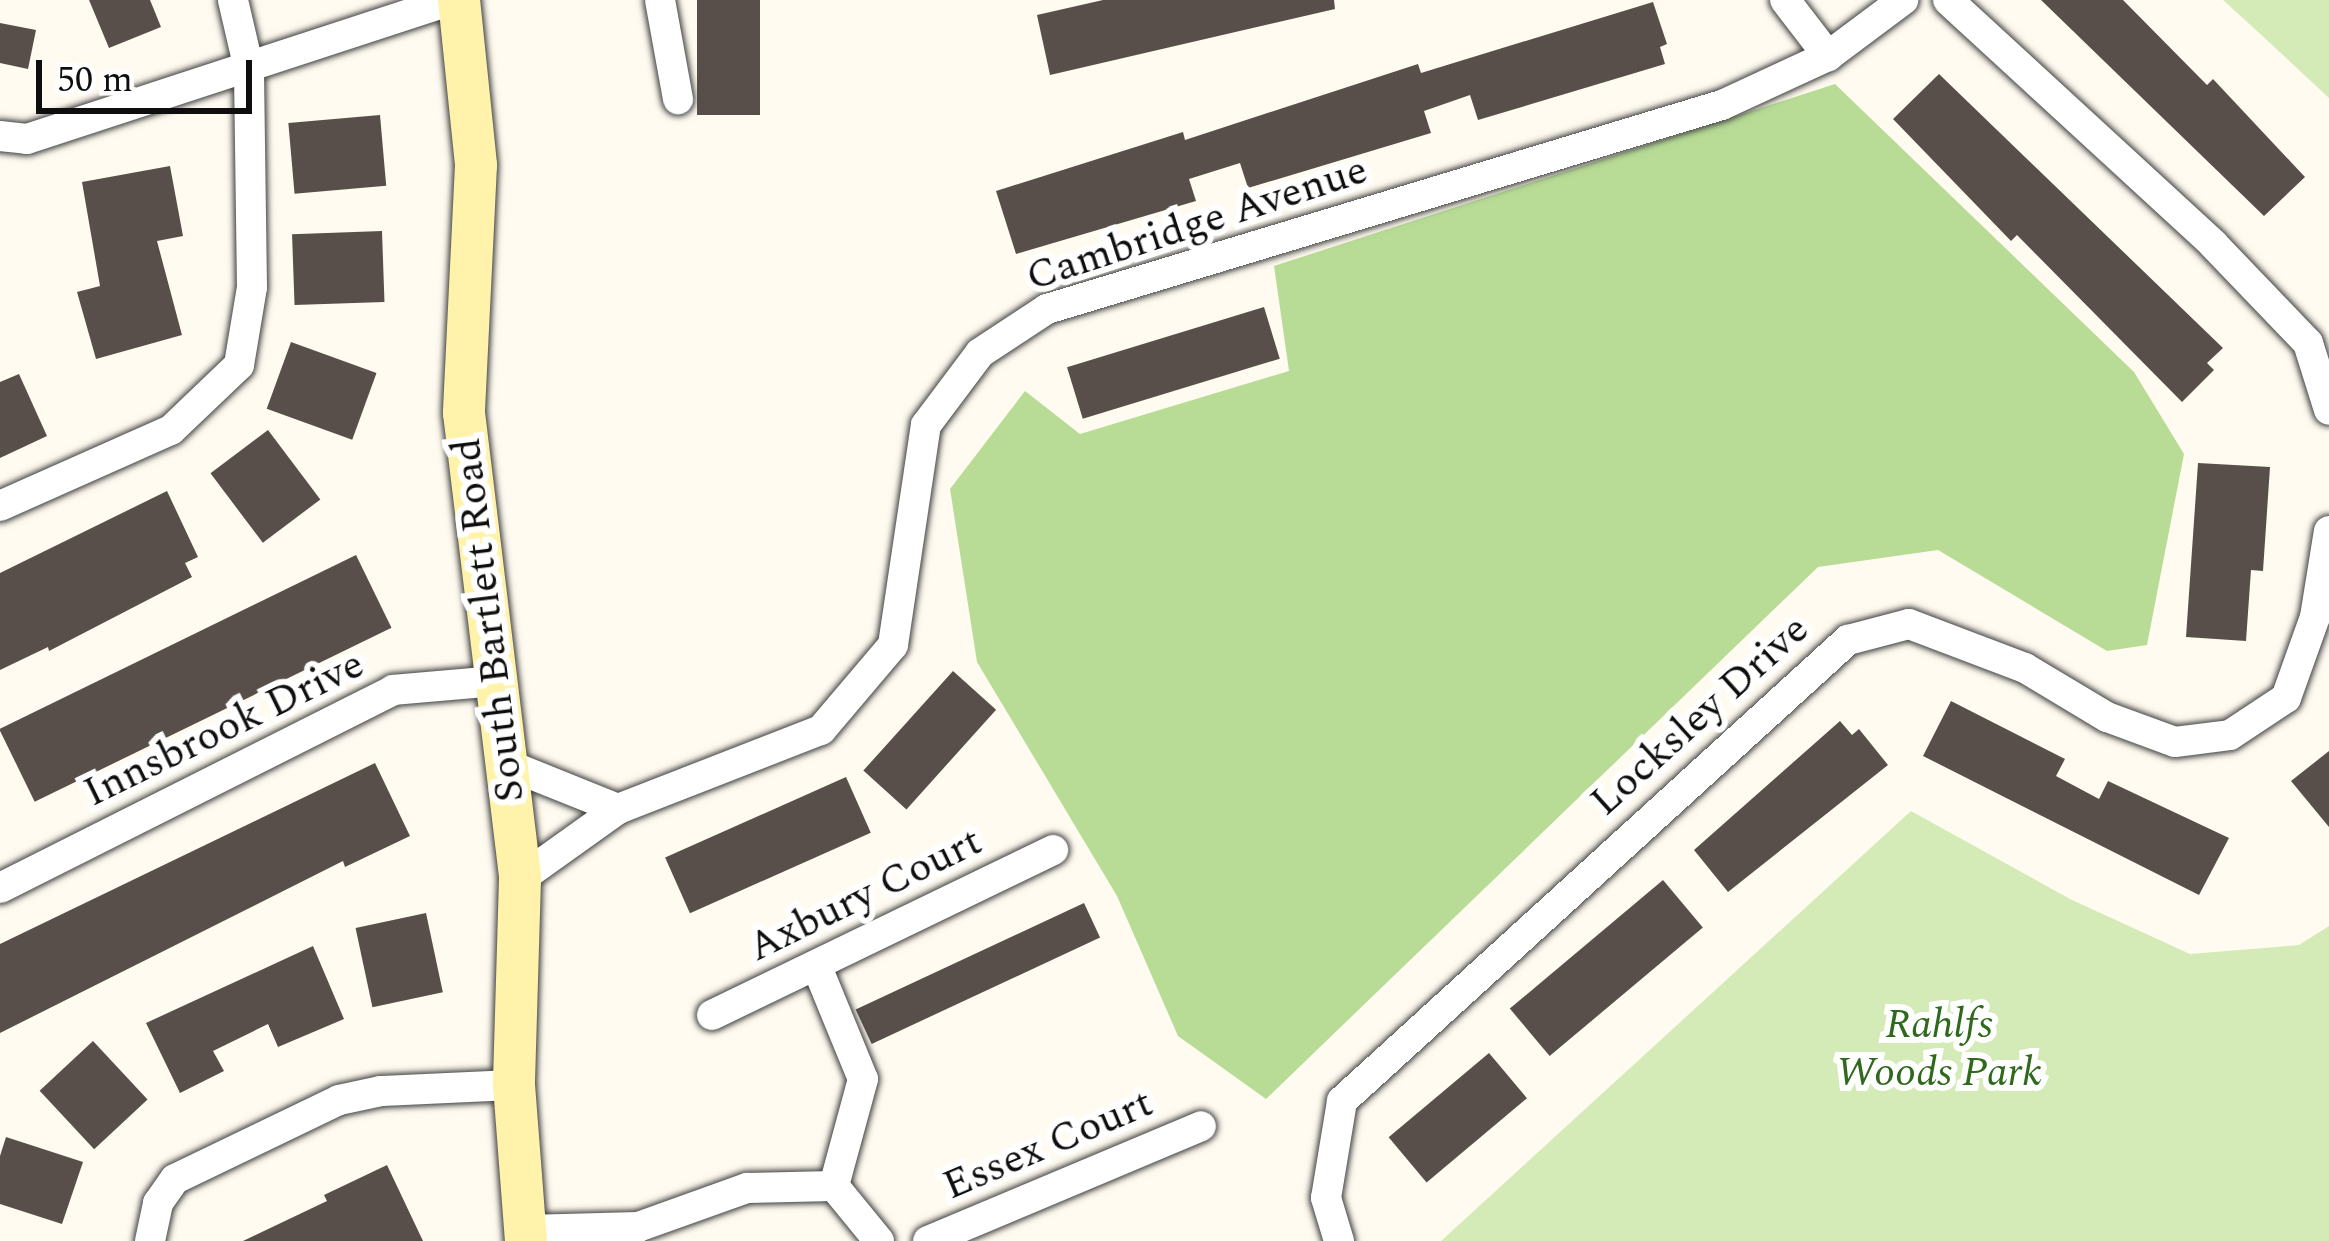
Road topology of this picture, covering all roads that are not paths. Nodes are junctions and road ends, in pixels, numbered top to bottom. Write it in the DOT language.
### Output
graph roads {
  1 [pos="233,0"];
  2 [pos="456,0"];
  3 [pos="660,0"];
  4 [pos="1785,0"];
  5 [pos="1903,0"];
  6 [pos="1948,0"];
  7 [pos="1828,56"];
  8 [pos="250,69"];
  9 [pos="685,78"];
  10 [pos="0,136"];
  11 [pos="2329,410"];
  12 [pos="0,506"];
  13 [pos="2329,531"];
  14 [pos="496,682"];
  15 [pos="506,764"];
  16 [pos="618,809"];
  17 [pos="1053,850"];
  18 [pos="520,879"];
  19 [pos="0,888"];
  20 [pos="818,968"];
  21 [pos="712,1015"];
  22 [pos="514,1085"];
  23 [pos="1202,1126"];
  24 [pos="834,1186"];
  25 [pos="526,1236"];
  26 [pos="150,1241"];
  27 [pos="879,1241"];
  28 [pos="928,1241"];
  29 [pos="1340,1241"];
  1 -- 8 [label="street"];
  2 -- 8 [label="street"];
  2 -- 14 [label="main road, South Bartlett Road"];
  3 -- 9 [label="street"];
  4 -- 7 [label="street"];
  5 -- 7 [label="street, Cambridge Avenue"];
  6 -- 11 [label="street"];
  7 -- 16 [label="street, Cambridge Avenue"];
  8 -- 10 [label="street"];
  8 -- 12 [label="street"];
  13 -- 29 [label="street, Locksley Drive"];
  14 -- 15 [label="main road, South Bartlett Road"];
  14 -- 19 [label="street, Innsbrook Drive"];
  15 -- 16 [label="street"];
  15 -- 18 [label="main road, South Bartlett Road"];
  16 -- 18 [label="street, Cambridge Avenue"];
  17 -- 20 [label="street, Axbury Court"];
  18 -- 22 [label="main road, South Bartlett Road"];
  20 -- 21 [label="street, Axbury Court"];
  20 -- 24 [label="street"];
  22 -- 25 [label="main road, South Bartlett Road"];
  22 -- 26 [label="street"];
  23 -- 28 [label="street, Essex Court"];
  24 -- 25 [label="street"];
  24 -- 27 [label="street"];
}
